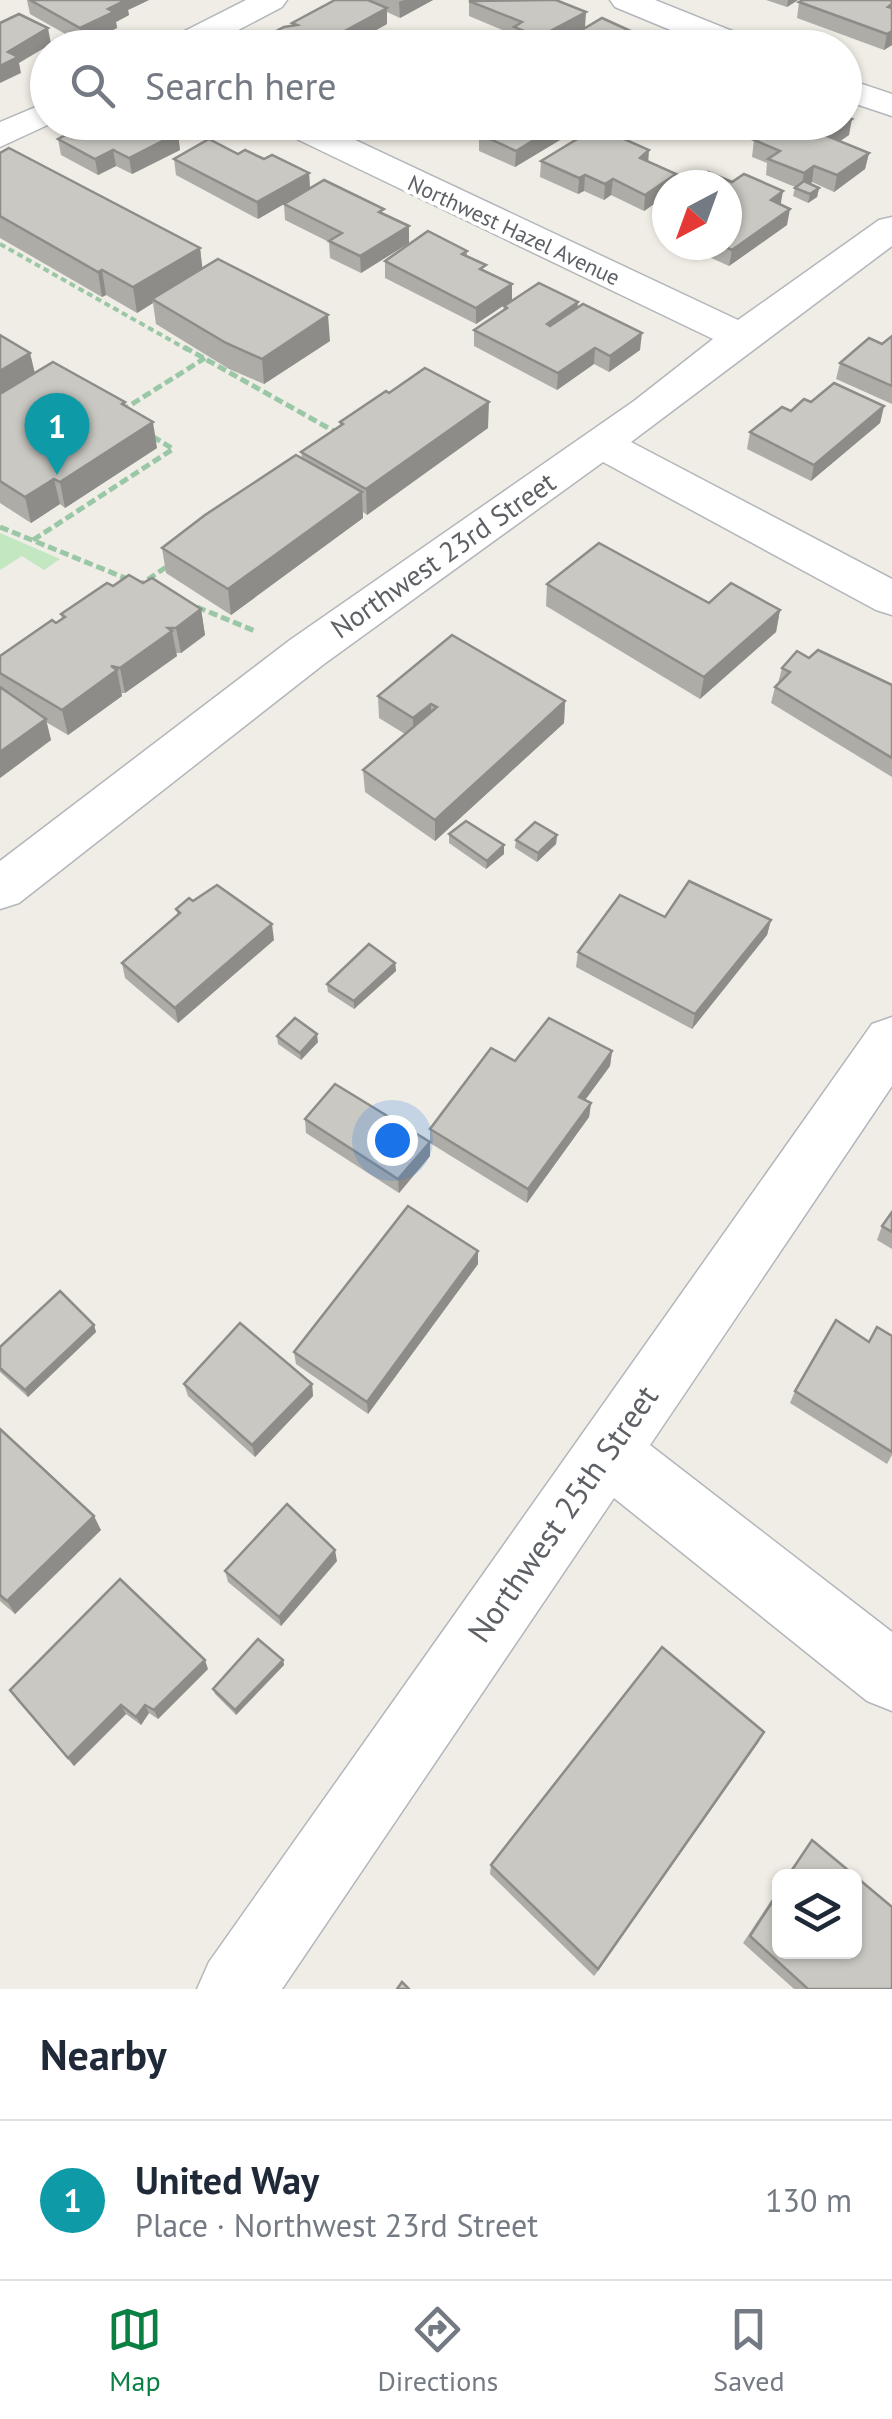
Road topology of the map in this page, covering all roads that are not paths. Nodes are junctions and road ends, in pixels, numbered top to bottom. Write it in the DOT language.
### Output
graph roads {
  1 [pos="271,0"];
  2 [pos="626,0"];
  3 [pos="213,30"];
  4 [pos="700,30"];
  5 [pos="862,95"];
  6 [pos="892,106"];
  7 [pos="30,121"];
  8 [pos="0,136"];
  9 [pos="326,140"];
  10 [pos="892,228"];
  11 [pos="741,337"];
  12 [pos="600,443"];
  13 [pos="892,599"];
  14 [pos="0,889"];
  15 [pos="892,1040"];
  16 [pos="606,1450"];
  17 [pos="892,1676"];
  18 [pos="236,1989"];
  1 -- 3 [label="street"];
  2 -- 4 [label="street"];
  5 -- 6 [label="street"];
  7 -- 8 [label="street"];
  9 -- 11 [label="street, Northwest Hazel Avenue"];
  10 -- 11 [label="street, Northwest 23rd Street"];
  11 -- 12 [label="street, Northwest 23rd Street"];
  12 -- 13 [label="street"];
  12 -- 14 [label="street, Northwest 23rd Street"];
  15 -- 16 [label="street, Northwest 25th Street"];
  16 -- 17 [label="street"];
  16 -- 18 [label="street, Northwest 25th Street"];
}
